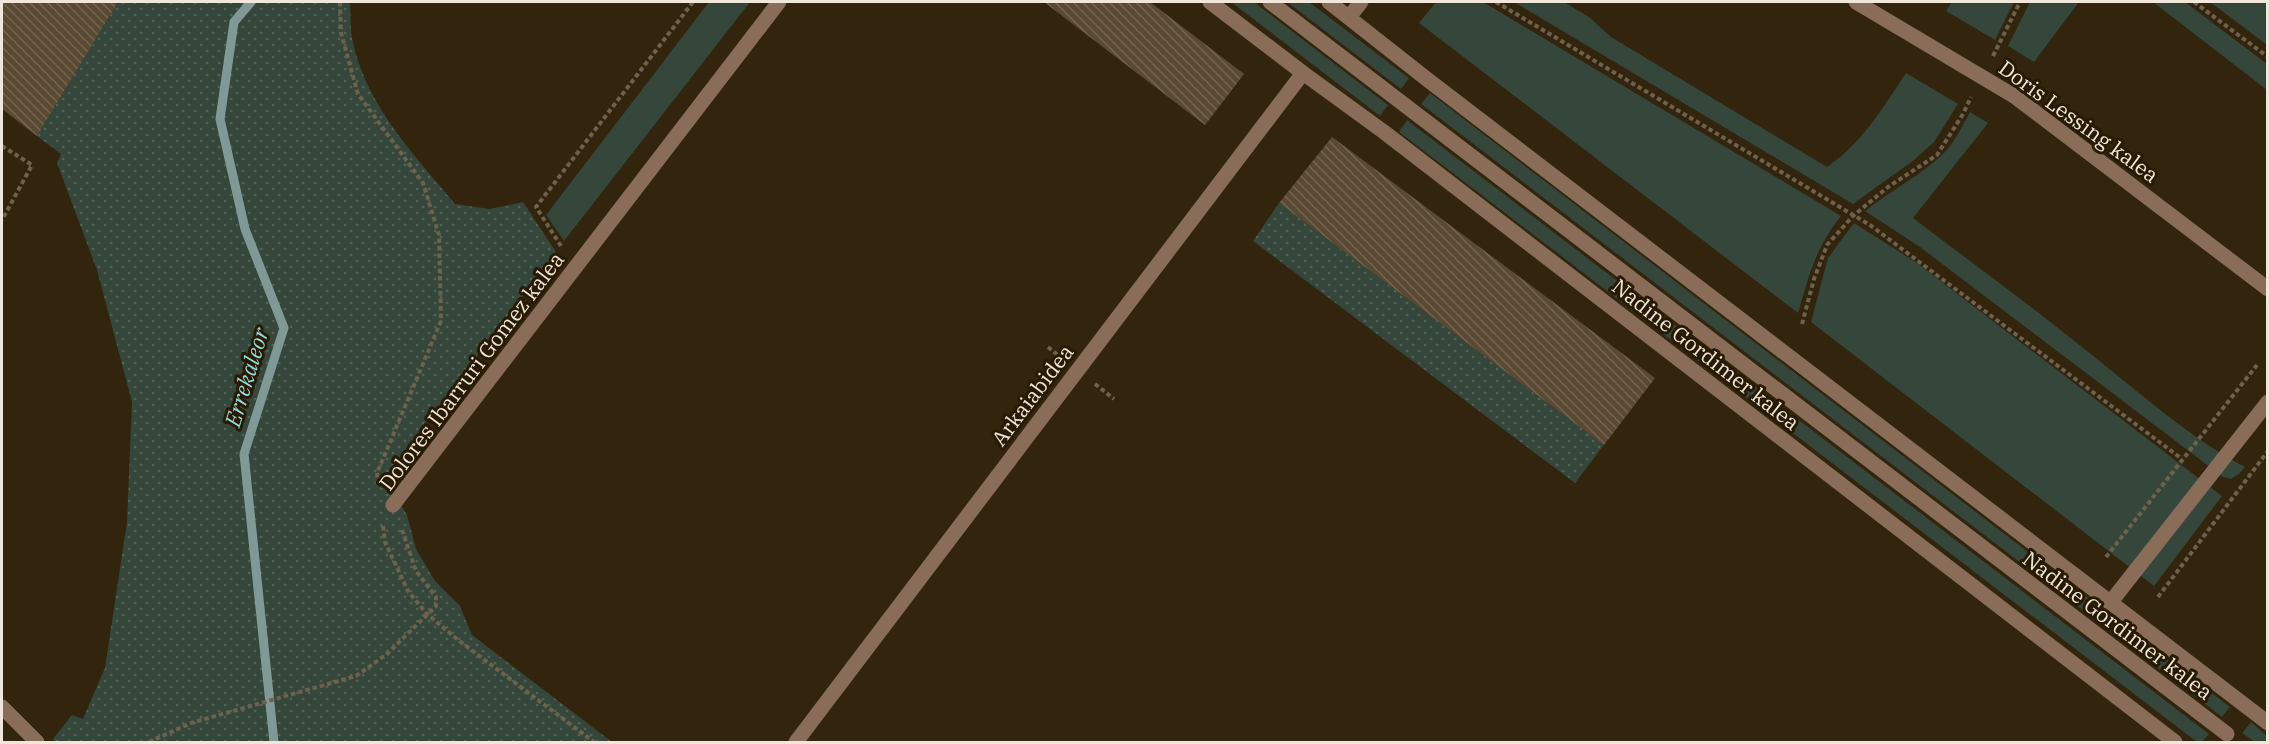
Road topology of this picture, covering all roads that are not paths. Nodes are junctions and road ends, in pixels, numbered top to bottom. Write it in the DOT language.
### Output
graph roads {
  1 [pos="779,2"];
  2 [pos="1209,2"];
  3 [pos="1270,2"];
  4 [pos="1329,2"];
  5 [pos="1361,2"];
  6 [pos="1856,2"];
  7 [pos="1349,17"];
  8 [pos="1303,74"];
  9 [pos="2268,289"];
  10 [pos="2268,402"];
  11 [pos="393,505"];
  12 [pos="2110,603"];
  13 [pos="2,707"];
  14 [pos="2268,723"];
  15 [pos="2227,734"];
  16 [pos="38,742"];
  17 [pos="795,742"];
  18 [pos="2175,742"];
  1 -- 11 [label="street, Dolores Ibarruri Gomez kalea"];
  2 -- 8 [label="street, Nadine Gordimer kalea"];
  3 -- 15 [label="street, Nadine Gordimer kalea"];
  4 -- 7 [label="street, Nadine Gordimer kalea"];
  5 -- 7 [label="street"];
  6 -- 9 [label="street, Doris Lessing kalea"];
  7 -- 12 [label="street, Nadine Gordimer kalea"];
  8 -- 17 [label="street, Arkaiabidea"];
  8 -- 18 [label="street, Nadine Gordimer kalea"];
  10 -- 12 [label="street"];
  12 -- 14 [label="street, Nadine Gordimer kalea"];
  13 -- 16 [label="street"];
}
